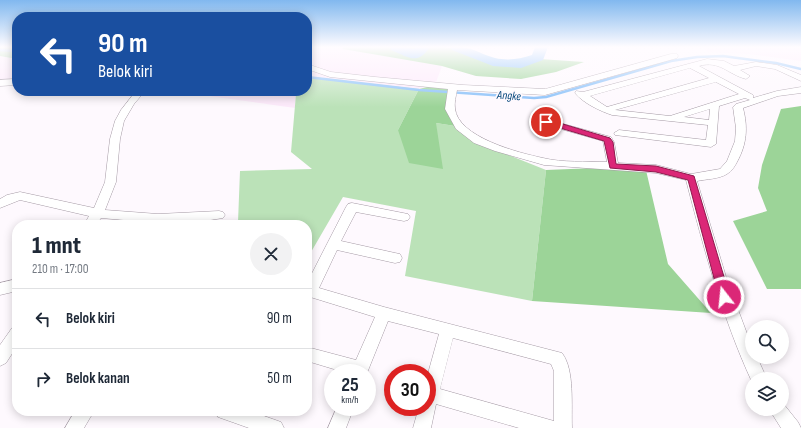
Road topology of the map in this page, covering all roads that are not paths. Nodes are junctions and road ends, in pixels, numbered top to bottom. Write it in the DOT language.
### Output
graph roads {
  1 [pos="312,67"];
  2 [pos="641,67"];
  3 [pos="682,67"];
  4 [pos="695,67"];
  5 [pos="729,67"];
  6 [pos="742,67"];
  7 [pos="778,67"];
  8 [pos="733,69"];
  9 [pos="746,76"];
  10 [pos="801,78"];
  11 [pos="717,79"];
  12 [pos="12,83"];
  13 [pos="0,84"];
  14 [pos="453,90"];
  15 [pos="572,90"];
  16 [pos="801,90"];
  17 [pos="137,96"];
  18 [pos="715,104"];
  19 [pos="606,110"];
  20 [pos="538,115"];
  21 [pos="668,118"];
  22 [pos="713,123"];
  23 [pos="619,133"];
  24 [pos="613,166"];
  25 [pos="691,178"];
  26 [pos="0,204"];
  27 [pos="98,213"];
  28 [pos="219,216"];
  29 [pos="404,217"];
  30 [pos="93,220"];
  31 [pos="335,244"];
  32 [pos="394,258"];
  33 [pos="12,287"];
  34 [pos="312,287"];
  35 [pos="0,289"];
  36 [pos="312,292"];
  37 [pos="384,313"];
  38 [pos="448,329"];
  39 [pos="12,340"];
  40 [pos="312,356"];
  41 [pos="0,358"];
  42 [pos="338,364"];
  43 [pos="363,364"];
  44 [pos="755,372"];
  45 [pos="436,373"];
  46 [pos="436,404"];
  47 [pos="82,416"];
  48 [pos="233,416"];
  49 [pos="342,416"];
  50 [pos="425,416"];
  51 [pos="783,416"];
  52 [pos="248,424"];
  53 [pos="74,428"];
  54 [pos="275,428"];
  55 [pos="337,428"];
  56 [pos="422,428"];
  57 [pos="550,428"];
  58 [pos="563,428"];
  59 [pos="792,428"];
  1 -- 14 [label="street"];
  2 -- 15 [label="street"];
  3 -- 15 [label="street"];
  4 -- 11 [label="street"];
  5 -- 8 [label="street"];
  6 -- 8 [label="street"];
  7 -- 10 [label="street"];
  8 -- 9 [label="street"];
  11 -- 18 [label="street"];
  11 -- 19 [label="street"];
  12 -- 13 [label="street"];
  14 -- 15 [label="street"];
  14 -- 24 [label="street"];
  15 -- 19 [label="street"];
  16 -- 25 [label="street"];
  17 -- 27 [label="street"];
  18 -- 21 [label="street"];
  18 -- 22 [label="street"];
  19 -- 21 [label="street"];
  20 -- 24 [label="street"];
  21 -- 22 [label="street"];
  22 -- 23 [label="street"];
  24 -- 25 [label="street"];
  25 -- 44 [label="street"];
  26 -- 27 [label="street"];
  27 -- 28 [label="street"];
  27 -- 30 [label="street"];
  29 -- 31 [label="street"];
  31 -- 32 [label="street"];
  31 -- 34 [label="street"];
  33 -- 35 [label="street"];
  36 -- 37 [label="street"];
  37 -- 38 [label="street"];
  37 -- 43 [label="street"];
  38 -- 45 [label="street"];
  38 -- 58 [label="street"];
  39 -- 41 [label="street"];
  40 -- 42 [label="street"];
  46 -- 57 [label="street"];
  47 -- 53 [label="street"];
  48 -- 52 [label="street"];
  49 -- 55 [label="street"];
  50 -- 56 [label="street"];
  51 -- 59 [label="street"];
  52 -- 54 [label="street"];
}
